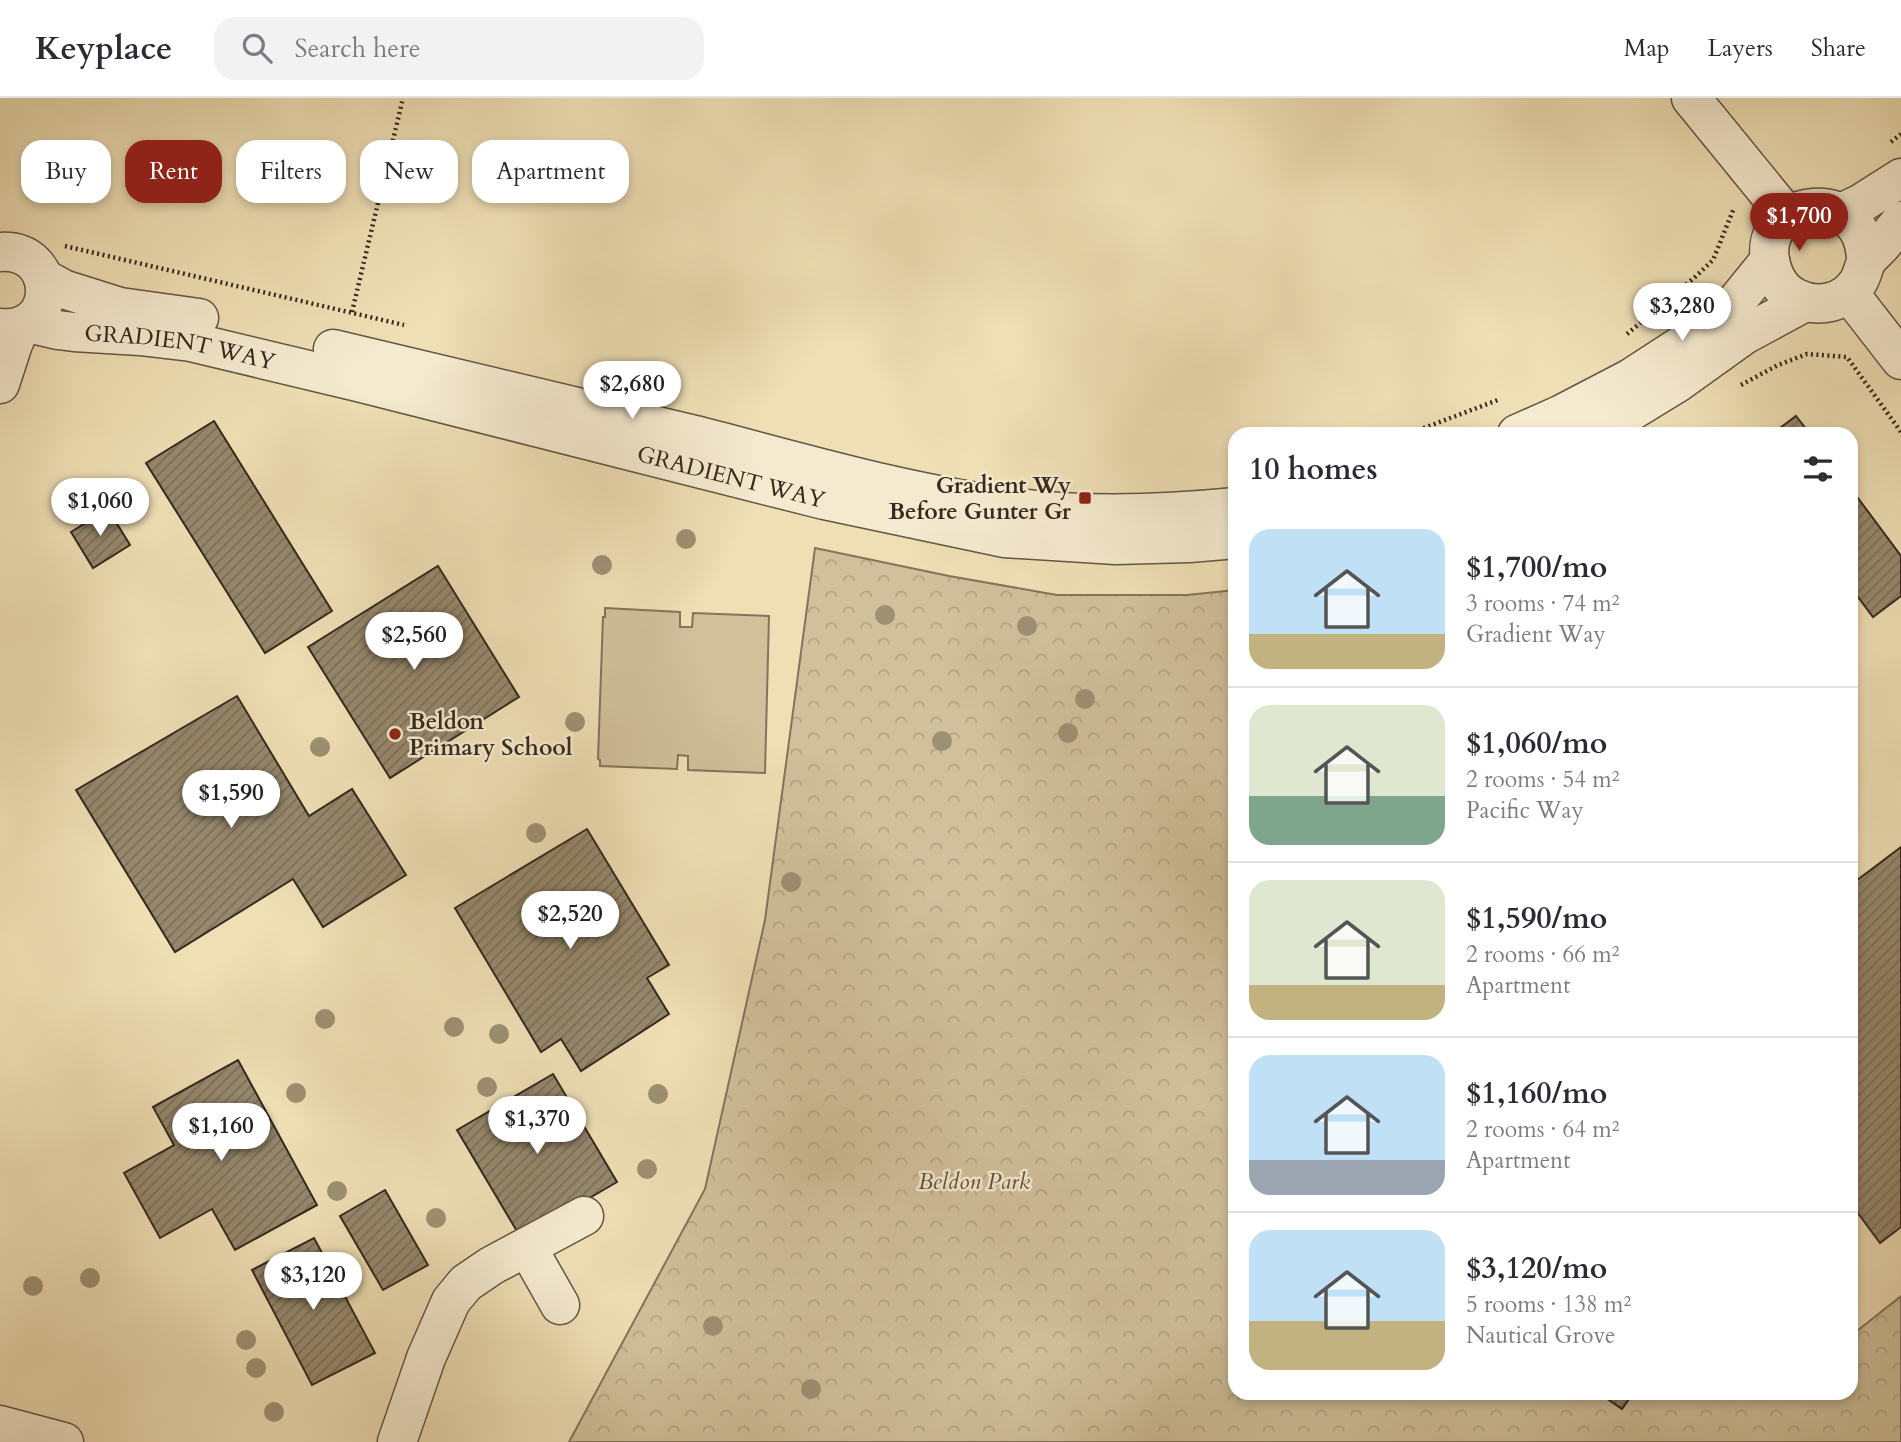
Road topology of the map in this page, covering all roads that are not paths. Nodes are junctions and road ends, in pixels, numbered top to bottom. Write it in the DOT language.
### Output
graph roads {
  1 [pos="1691,98"];
  2 [pos="1896,160"];
  3 [pos="1841,213"];
  4 [pos="1788,217"];
  5 [pos="1901,221"];
  6 [pos="0,253"];
  7 [pos="1770,260"];
  8 [pos="51,261"];
  9 [pos="1858,277"];
  10 [pos="1805,302"];
  11 [pos="17,326"];
  12 [pos="1901,360"];
  13 [pos="0,384"];
  14 [pos="1533,427"];
  15 [pos="1601,427"];
  16 [pos="1228,508"];
  17 [pos="1228,540"];
  18 [pos="583,1216"];
  19 [pos="527,1247"];
  20 [pos="560,1305"];
  21 [pos="0,1425"];
  22 [pos="64,1442"];
  23 [pos="397,1442"];
  1 -- 4 [label="street"];
  2 -- 3 [label="street"];
  3 -- 4 [label="street"];
  3 -- 9 [label="street"];
  4 -- 7 [label="street"];
  5 -- 9 [label="street"];
  6 -- 8 [label="street"];
  7 -- 10 [label="street"];
  7 -- 14 [label="street"];
  8 -- 11 [label="street"];
  8 -- 16 [label="street, GRADIENT WAY"];
  9 -- 10 [label="street"];
  9 -- 12 [label="street"];
  10 -- 15 [label="street"];
  11 -- 13 [label="street"];
  11 -- 17 [label="street, GRADIENT WAY"];
  18 -- 19 [label="street"];
  19 -- 20 [label="street"];
  19 -- 23 [label="street"];
  21 -- 22 [label="street"];
}
